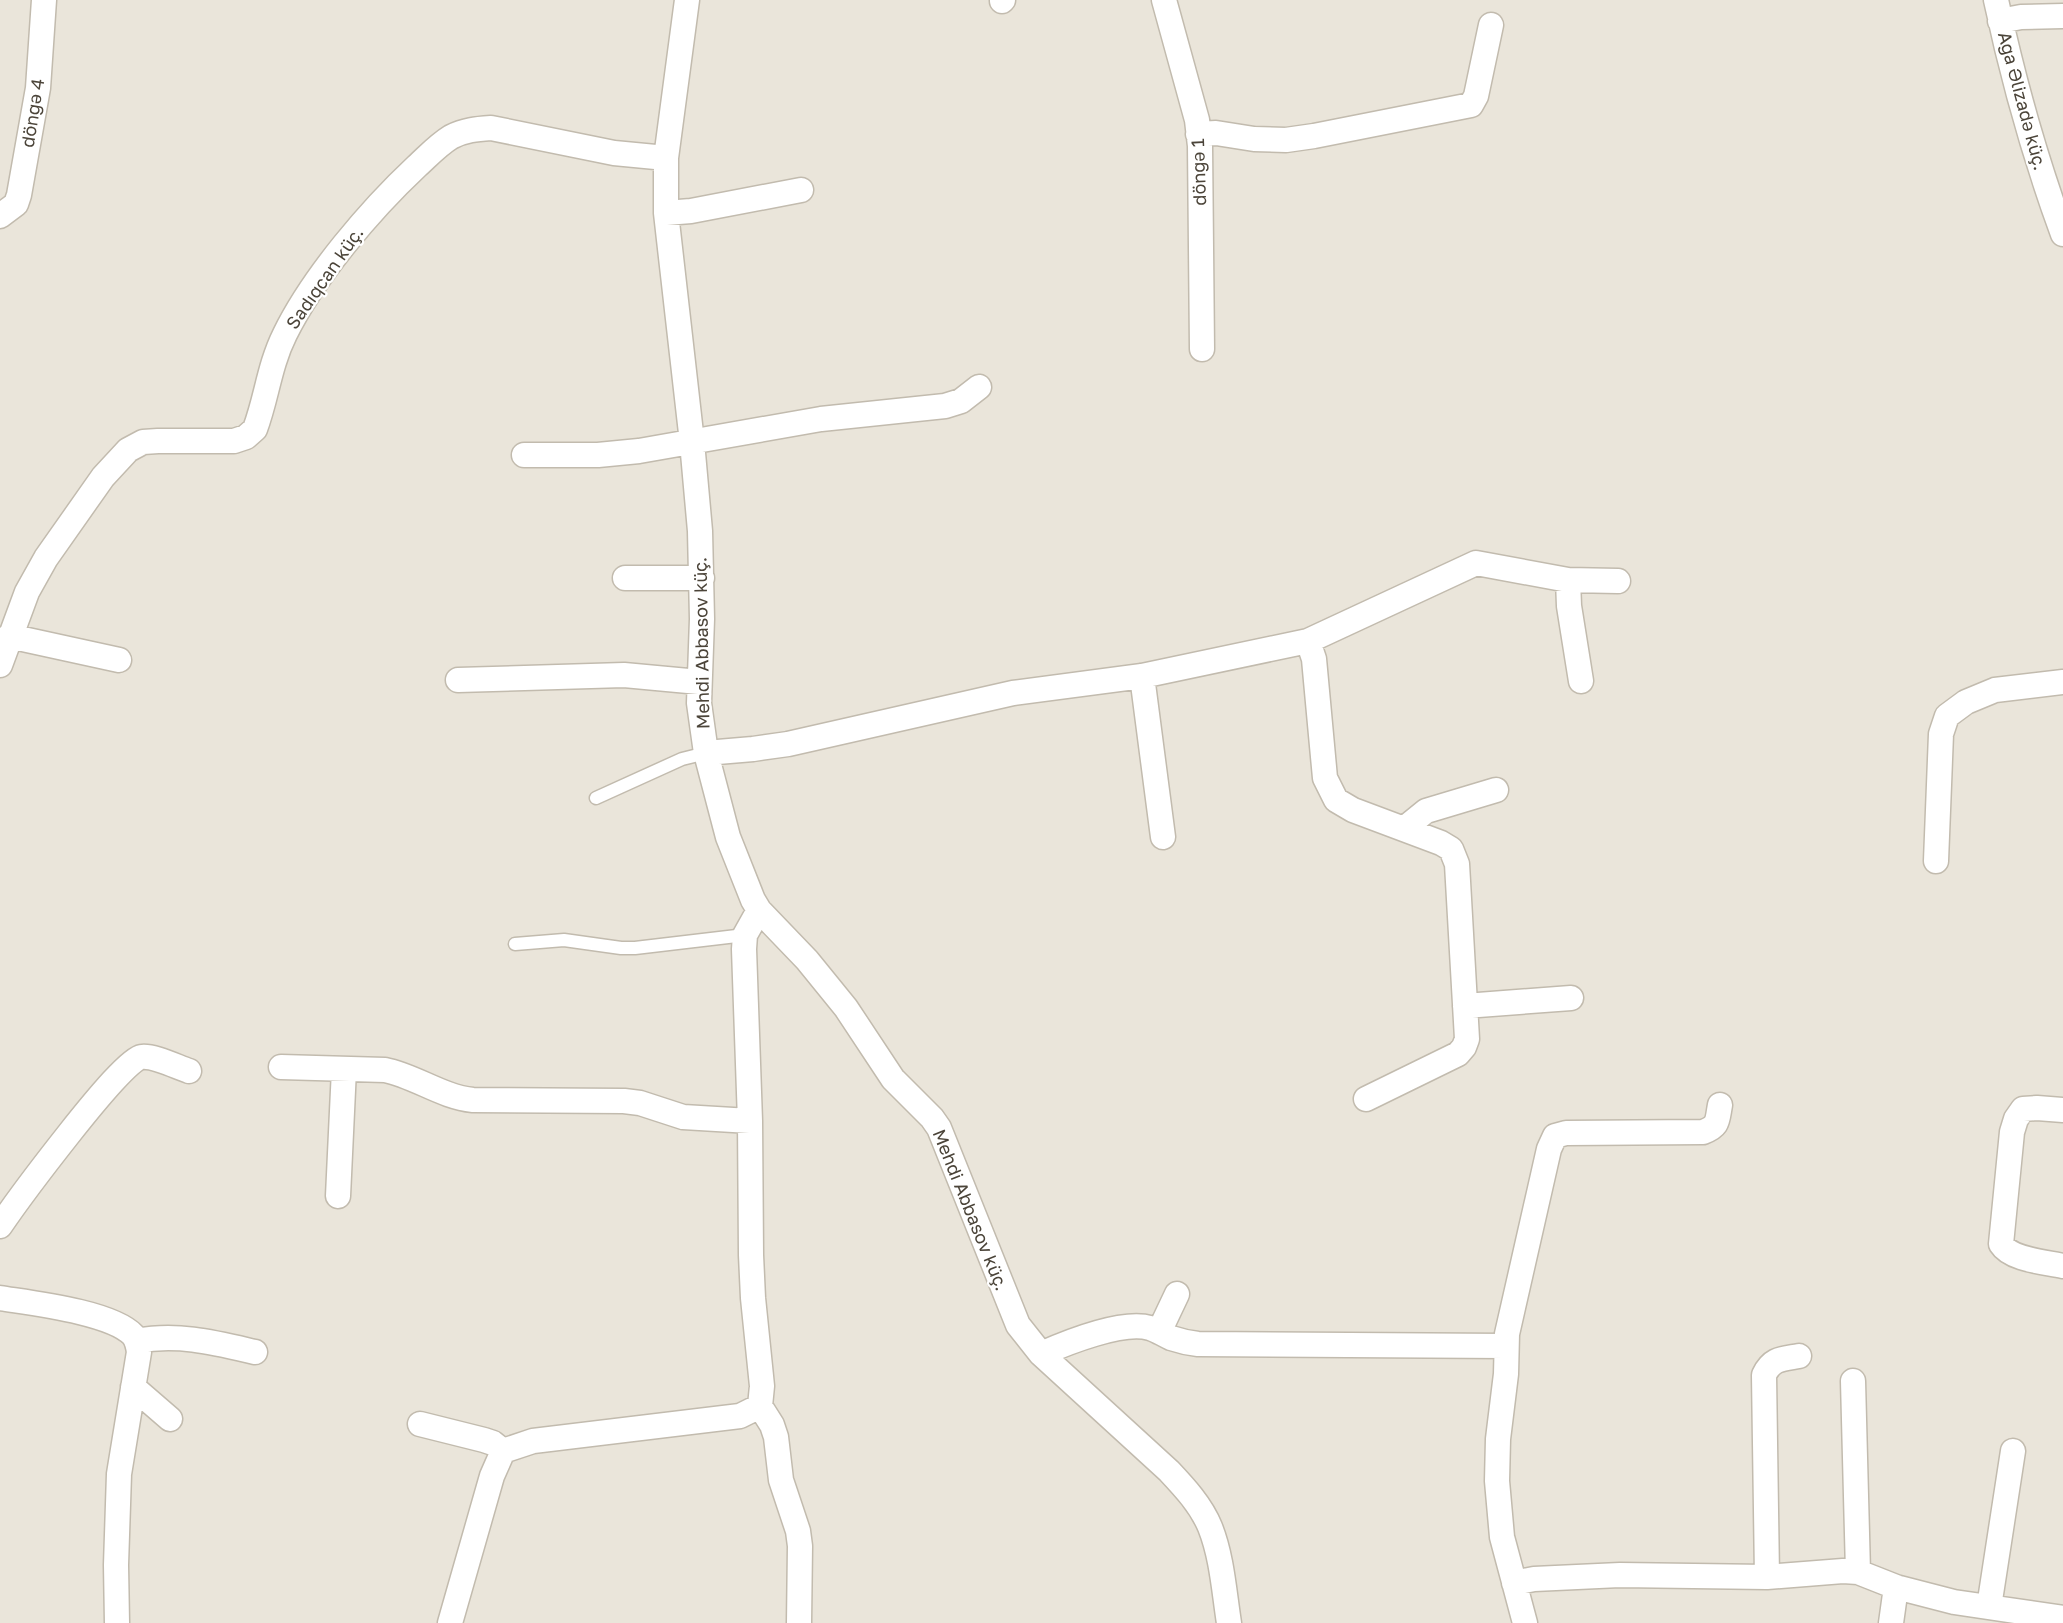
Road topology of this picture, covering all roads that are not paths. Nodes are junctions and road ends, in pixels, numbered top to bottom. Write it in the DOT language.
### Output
graph roads {
  1 [pos="44,0"];
  2 [pos="687,0"];
  3 [pos="1164,0"];
  4 [pos="1998,11"];
  5 [pos="2063,16"];
  6 [pos="1491,25"];
  7 [pos="1198,134"];
  8 [pos="666,158"];
  9 [pos="801,190"];
  10 [pos="666,213"];
  11 [pos="0,216"];
  12 [pos="2063,234"];
  13 [pos="1202,349"];
  14 [pos="979,387"];
  15 [pos="692,442"];
  16 [pos="524,455"];
  17 [pos="625,578"];
  18 [pos="702,578"];
  19 [pos="1568,580"];
  20 [pos="1618,582"];
  21 [pos="9,636"];
  22 [pos="1308,640"];
  23 [pos="119,660"];
  24 [pos="0,665"];
  25 [pos="1142,676"];
  26 [pos="458,681"];
  27 [pos="1581,681"];
  28 [pos="699,682"];
  29 [pos="2063,682"];
  30 [pos="706,753"];
  31 [pos="1496,790"];
  32 [pos="596,798"];
  33 [pos="1405,828"];
  34 [pos="1163,837"];
  35 [pos="1936,861"];
  36 [pos="759,910"];
  37 [pos="745,934"];
  38 [pos="515,944"];
  39 [pos="1571,998"];
  40 [pos="1465,1006"];
  41 [pos="281,1067"];
  42 [pos="344,1069"];
  43 [pos="189,1071"];
  44 [pos="1366,1099"];
  45 [pos="1719,1105"];
  46 [pos="2063,1110"];
  47 [pos="750,1121"];
  48 [pos="338,1196"];
  49 [pos="0,1226"];
  50 [pos="2063,1266"];
  51 [pos="1177,1294"];
  52 [pos="0,1298"];
  53 [pos="1159,1332"];
  54 [pos="137,1341"];
  55 [pos="1506,1346"];
  56 [pos="255,1352"];
  57 [pos="1041,1354"];
  58 [pos="1799,1356"];
  59 [pos="1853,1381"];
  60 [pos="133,1387"];
  61 [pos="760,1406"];
  62 [pos="170,1419"];
  63 [pos="420,1424"];
  64 [pos="503,1451"];
  65 [pos="2013,1451"];
  66 [pos="1858,1572"];
  67 [pos="1767,1577"];
  68 [pos="1514,1583"];
  69 [pos="1896,1587"];
  70 [pos="1989,1607"];
  71 [pos="2063,1618"];
  72 [pos="117,1623"];
  73 [pos="450,1623"];
  74 [pos="799,1623"];
  75 [pos="1229,1623"];
  76 [pos="1525,1623"];
  77 [pos="1891,1623"];
  1 -- 11 [label="street, döngə 4"];
  2 -- 8 [label="street, Mehdi Abbasov küç."];
  3 -- 7 [label="street, döngə 1"];
  4 -- 5 [label="street"];
  4 -- 12 [label="street, Ağa Əlizadə küç."];
  6 -- 7 [label="street"];
  7 -- 13 [label="street, döngə 1"];
  8 -- 10 [label="street, Mehdi Abbasov küç."];
  8 -- 21 [label="street, Sadıqcan küç."];
  9 -- 10 [label="street"];
  10 -- 15 [label="street, Mehdi Abbasov küç."];
  14 -- 15 [label="street"];
  15 -- 16 [label="street"];
  15 -- 18 [label="street, Mehdi Abbasov küç."];
  17 -- 18 [label="street"];
  18 -- 28 [label="street, Mehdi Abbasov küç."];
  19 -- 20 [label="street"];
  19 -- 22 [label="street"];
  19 -- 27 [label="street"];
  21 -- 23 [label="street"];
  21 -- 24 [label="street, Sadıqcan küç."];
  22 -- 25 [label="street"];
  22 -- 33 [label="street"];
  25 -- 30 [label="street"];
  25 -- 34 [label="street"];
  26 -- 28 [label="street"];
  28 -- 30 [label="street, Mehdi Abbasov küç."];
  29 -- 35 [label="street"];
  30 -- 32 [label="lane"];
  30 -- 36 [label="street, Mehdi Abbasov küç."];
  31 -- 33 [label="street"];
  33 -- 40 [label="street"];
  36 -- 37 [label="street"];
  36 -- 57 [label="street, Mehdi Abbasov küç."];
  37 -- 38 [label="lane"];
  37 -- 47 [label="street"];
  39 -- 40 [label="street"];
  40 -- 44 [label="street"];
  41 -- 42 [label="street"];
  42 -- 47 [label="street"];
  42 -- 48 [label="street"];
  43 -- 49 [label="street"];
  45 -- 55 [label="street"];
  46 -- 50 [label="street"];
  47 -- 61 [label="street"];
  51 -- 53 [label="street"];
  52 -- 54 [label="street"];
  53 -- 55 [label="street"];
  53 -- 57 [label="street"];
  54 -- 56 [label="street"];
  54 -- 60 [label="street"];
  55 -- 68 [label="street"];
  57 -- 75 [label="street, Mehdi Abbasov küç."];
  58 -- 67 [label="street"];
  59 -- 66 [label="street"];
  60 -- 62 [label="street"];
  60 -- 72 [label="street"];
  61 -- 64 [label="street"];
  61 -- 74 [label="street"];
  63 -- 64 [label="street"];
  64 -- 73 [label="street"];
  65 -- 70 [label="street"];
  66 -- 67 [label="street"];
  66 -- 69 [label="street"];
  67 -- 68 [label="street"];
  68 -- 76 [label="street"];
  69 -- 70 [label="street"];
  69 -- 77 [label="street"];
  70 -- 71 [label="street"];
}
